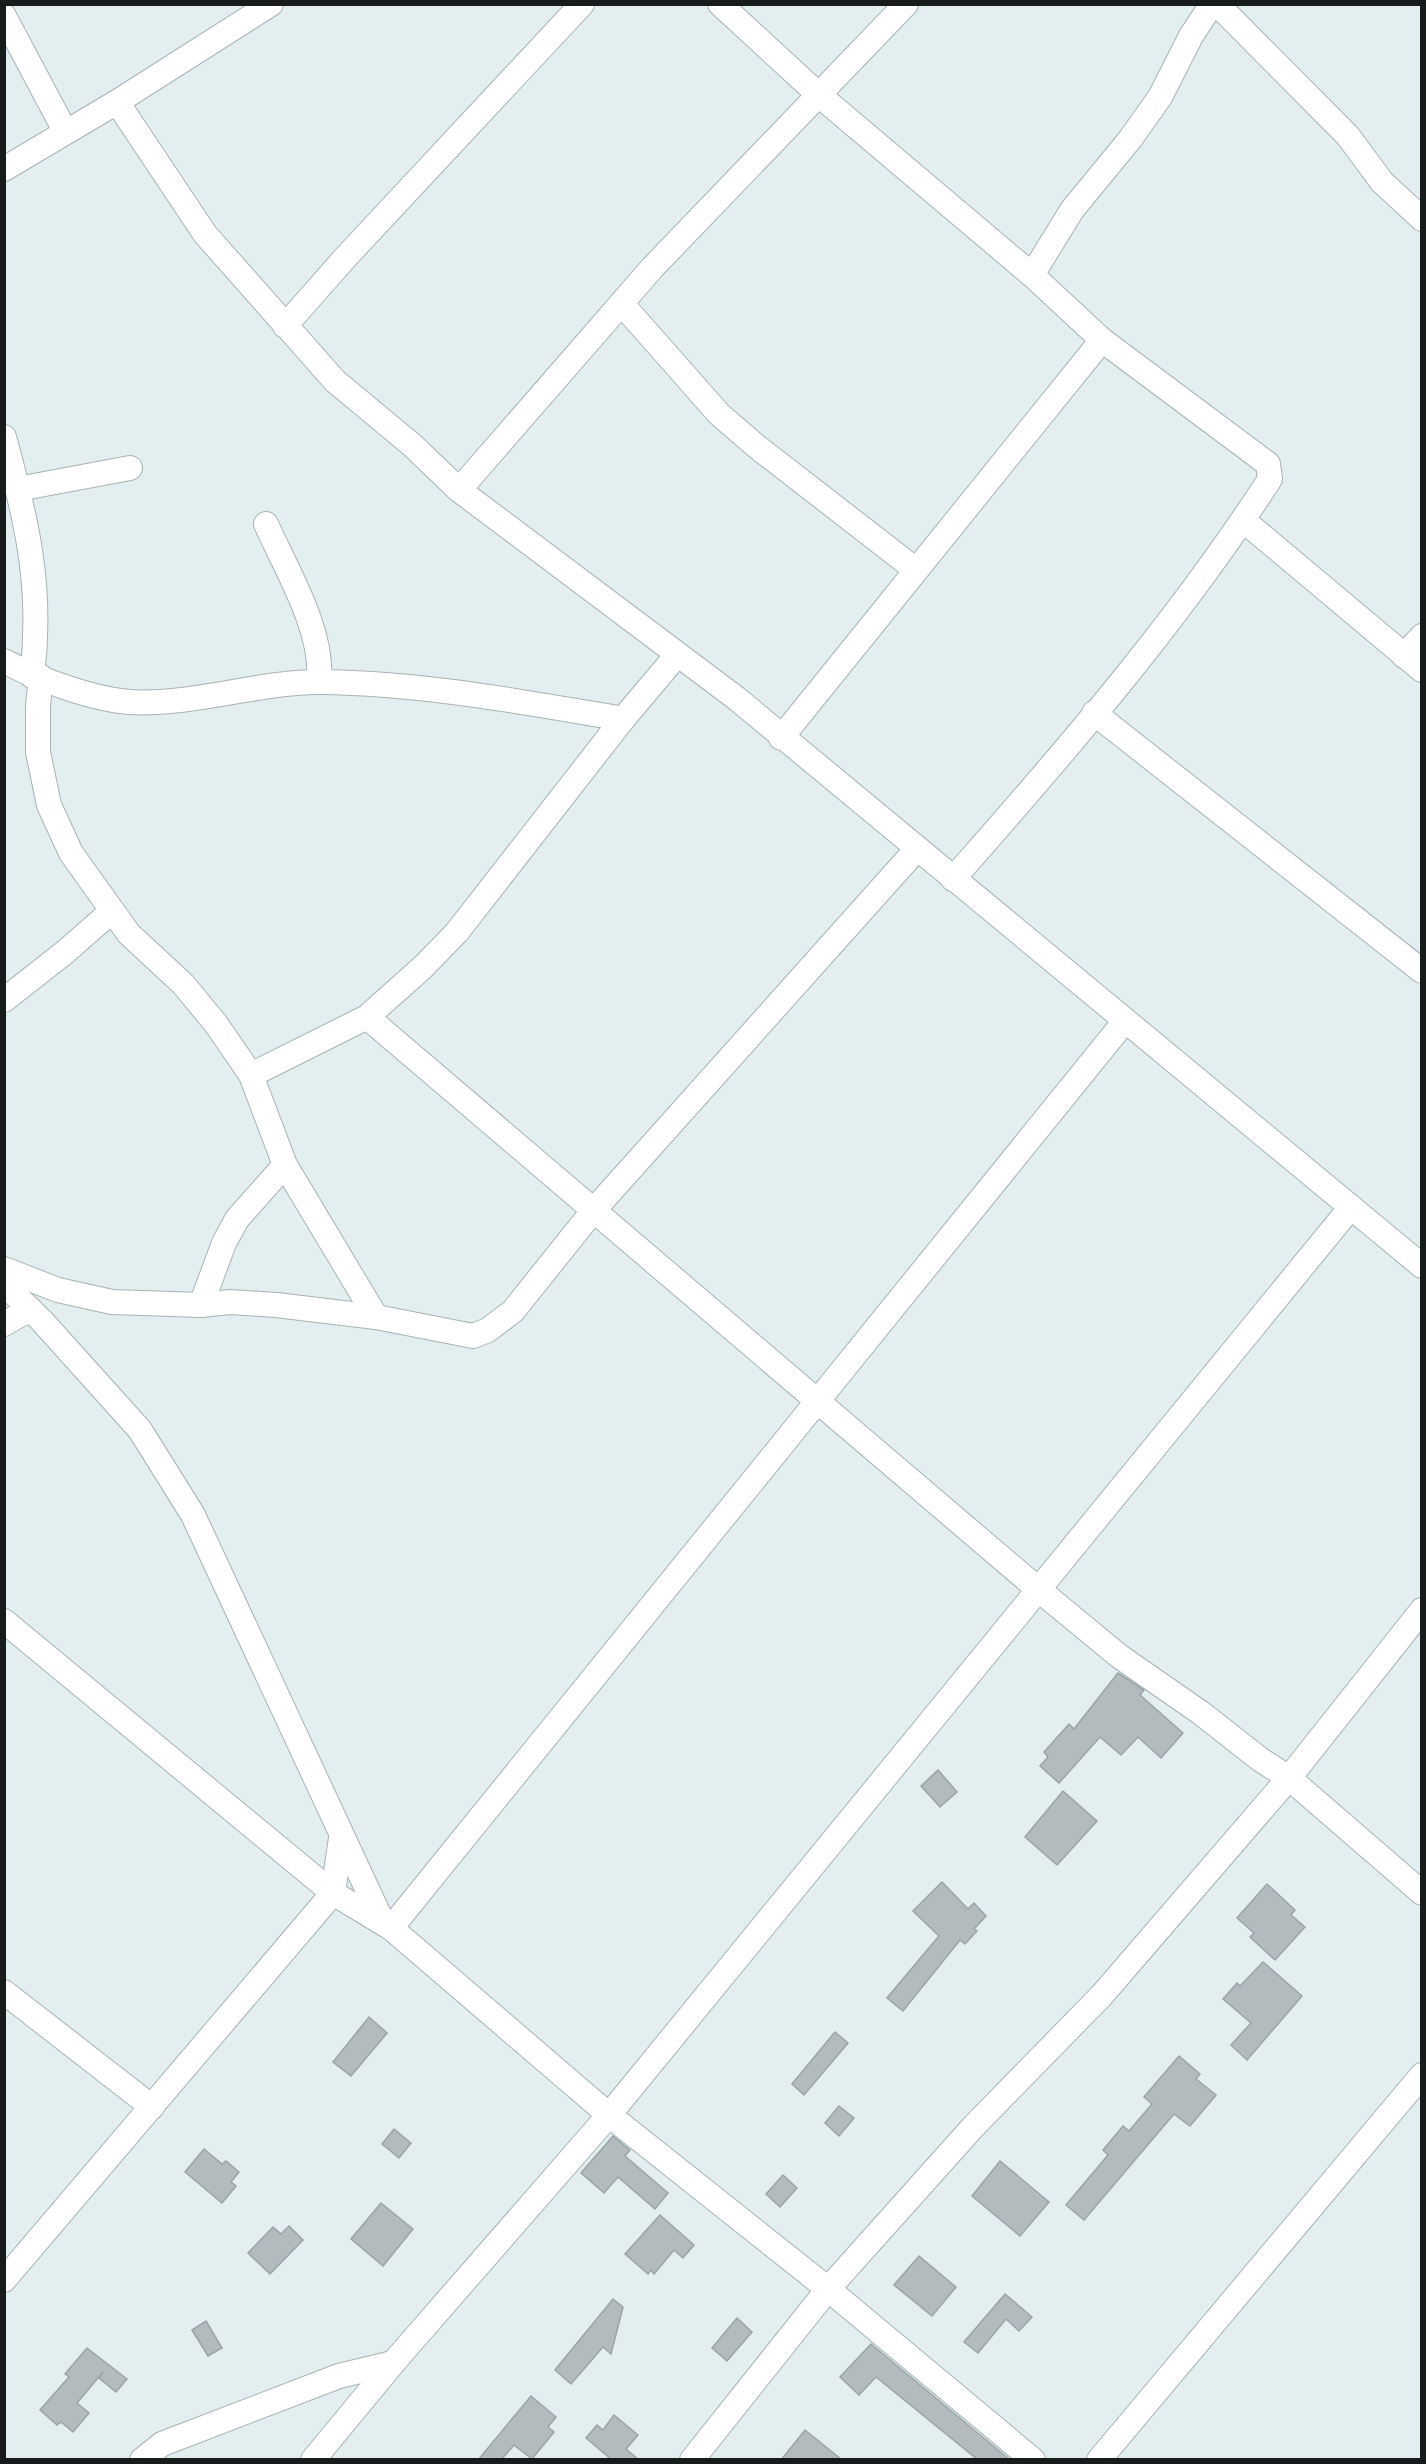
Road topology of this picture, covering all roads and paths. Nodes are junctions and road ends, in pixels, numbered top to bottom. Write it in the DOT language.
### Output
graph roads {
  1 [pos="271,4"];
  2 [pos="582,4"];
  3 [pos="720,4"];
  4 [pos="906,4"];
  5 [pos="1212,4"];
  6 [pos="1217,4"];
  7 [pos="4,16"];
  8 [pos="819,95"];
  9 [pos="117,102"];
  10 [pos="64,131"];
  11 [pos="4,169"];
  12 [pos="1422,219"];
  13 [pos="1032,275"];
  14 [pos="622,303"];
  15 [pos="285,326"];
  16 [pos="1102,340"];
  17 [pos="4,437"];
  18 [pos="130,468"];
  19 [pos="18,489"];
  20 [pos="459,490"];
  21 [pos="1244,520"];
  22 [pos="266,524"];
  23 [pos="916,570"];
  24 [pos="1422,636"];
  25 [pos="677,655"];
  26 [pos="4,661"];
  27 [pos="1413,663"];
  28 [pos="36,676"];
  29 [pos="319,682"];
  30 [pos="1094,713"];
  31 [pos="622,719"];
  32 [pos="781,738"];
  33 [pos="916,850"];
  34 [pos="953,879"];
  35 [pos="112,911"];
  36 [pos="1422,971"];
  37 [pos="4,1000"];
  38 [pos="368,1017"];
  39 [pos="1125,1021"];
  40 [pos="251,1075"];
  41 [pos="285,1165"];
  42 [pos="1351,1208"];
  43 [pos="593,1210"];
  44 [pos="1422,1266"];
  45 [pos="4,1269"];
  46 [pos="4,1284"];
  47 [pos="58,1290"];
  48 [pos="201,1305"];
  49 [pos="34,1312"];
  50 [pos="376,1317"];
  51 [pos="4,1323"];
  52 [pos="819,1402"];
  53 [pos="1039,1590"];
  54 [pos="1422,1610"];
  55 [pos="4,1621"];
  56 [pos="1289,1778"];
  57 [pos="341,1838"];
  58 [pos="333,1893"];
  59 [pos="1422,1893"];
  60 [pos="386,1924"];
  61 [pos="4,1992"];
  62 [pos="1422,2075"];
  63 [pos="152,2107"];
  64 [pos="609,2115"];
  65 [pos="4,2280"];
  66 [pos="828,2289"];
  67 [pos="393,2363"];
  68 [pos="142,2460"];
  69 [pos="313,2460"];
  70 [pos="692,2460"];
  71 [pos="1033,2460"];
  72 [pos="1099,2460"];
  1 -- 9 [label="street"];
  2 -- 15 [label="street"];
  3 -- 8 [label="street"];
  4 -- 8 [label="street"];
  5 -- 13 [label="street"];
  6 -- 12 [label="street"];
  7 -- 10 [label="street"];
  8 -- 13 [label="street"];
  8 -- 14 [label="street"];
  9 -- 10 [label="street"];
  9 -- 15 [label="street"];
  10 -- 11 [label="street"];
  13 -- 16 [label="street"];
  14 -- 20 [label="street"];
  14 -- 23 [label="street"];
  15 -- 20 [label="street"];
  16 -- 21 [label="street"];
  16 -- 23 [label="street"];
  17 -- 19 [label="street"];
  18 -- 19 [label="street"];
  19 -- 28 [label="street"];
  20 -- 25 [label="street"];
  21 -- 27 [label="street"];
  21 -- 30 [label="street"];
  22 -- 29 [label="street"];
  23 -- 32 [label="street"];
  24 -- 27 [label="street"];
  25 -- 31 [label="street"];
  25 -- 32 [label="street"];
  26 -- 28 [label="street"];
  28 -- 29 [label="street"];
  28 -- 35 [label="street"];
  29 -- 31 [label="street"];
  30 -- 34 [label="street"];
  30 -- 36 [label="street"];
  31 -- 38 [label="street"];
  32 -- 33 [label="street"];
  33 -- 34 [label="street"];
  33 -- 43 [label="street"];
  34 -- 39 [label="street"];
  35 -- 37 [label="street"];
  35 -- 40 [label="street"];
  38 -- 40 [label="street"];
  38 -- 43 [label="street"];
  39 -- 42 [label="street"];
  39 -- 52 [label="street"];
  40 -- 41 [label="street"];
  41 -- 48 [label="street"];
  41 -- 50 [label="street"];
  42 -- 44 [label="street"];
  42 -- 53 [label="street"];
  43 -- 50 [label="street"];
  43 -- 52 [label="street"];
  45 -- 47 [label="street"];
  46 -- 49 [label="street"];
  47 -- 48 [label="street"];
  47 -- 49 [label="street"];
  48 -- 50 [label="street"];
  49 -- 51 [label="street"];
  49 -- 57 [label="street"];
  52 -- 53 [label="street"];
  52 -- 60 [label="street"];
  53 -- 56 [label="street"];
  53 -- 64 [label="street"];
  54 -- 56 [label="street"];
  55 -- 58 [label="street"];
  56 -- 59 [label="street"];
  56 -- 66 [label="street"];
  57 -- 58 [label="street"];
  57 -- 60 [label="street"];
  58 -- 60 [label="street"];
  58 -- 63 [label="street"];
  60 -- 64 [label="street"];
  61 -- 63 [label="street"];
  62 -- 72 [label="street"];
  63 -- 65 [label="street"];
  64 -- 66 [label="street"];
  64 -- 67 [label="street"];
  66 -- 70 [label="street"];
  66 -- 71 [label="street"];
  67 -- 68 [label="street"];
  67 -- 69 [label="street"];
}
